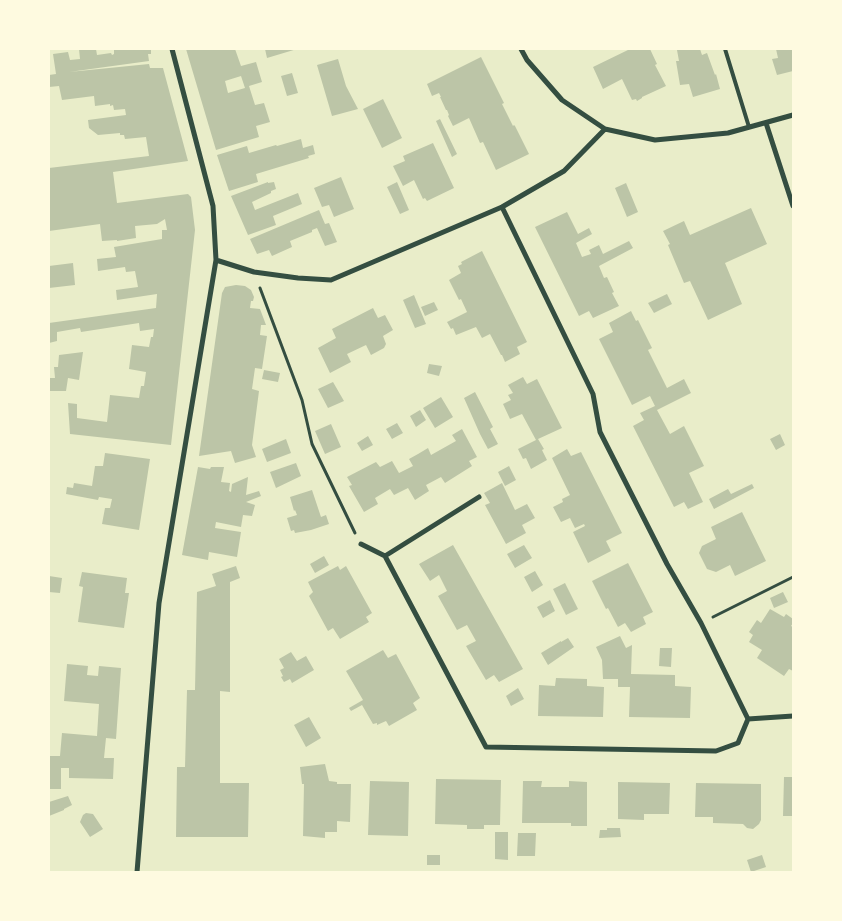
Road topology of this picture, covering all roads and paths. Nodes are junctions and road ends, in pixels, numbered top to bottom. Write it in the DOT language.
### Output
graph roads {
  1 [pos="172,49"];
  2 [pos="521,49"];
  3 [pos="725,49"];
  4 [pos="793,115"];
  5 [pos="766,123"];
  6 [pos="749,127"];
  7 [pos="605,129"];
  8 [pos="793,206"];
  9 [pos="502,207"];
  10 [pos="216,260"];
  11 [pos="254,272"];
  12 [pos="479,497"];
  13 [pos="361,544"];
  14 [pos="384,556"];
  15 [pos="793,577"];
  16 [pos="701,623"];
  17 [pos="793,716"];
  18 [pos="748,719"];
  19 [pos="137,872"];
  1 -- 10 [label="street"];
  2 -- 7 [label="street"];
  3 -- 6 [label="lane"];
  4 -- 5 [label="street"];
  5 -- 6 [label="street"];
  5 -- 8 [label="street"];
  6 -- 7 [label="street"];
  7 -- 9 [label="street"];
  9 -- 11 [label="street"];
  9 -- 16 [label="street"];
  10 -- 11 [label="street"];
  10 -- 19 [label="street"];
  11 -- 13 [label="path"];
  12 -- 14 [label="street"];
  13 -- 14 [label="street"];
  14 -- 18 [label="street"];
  15 -- 16 [label="path"];
  16 -- 18 [label="street"];
  17 -- 18 [label="street"];
}
